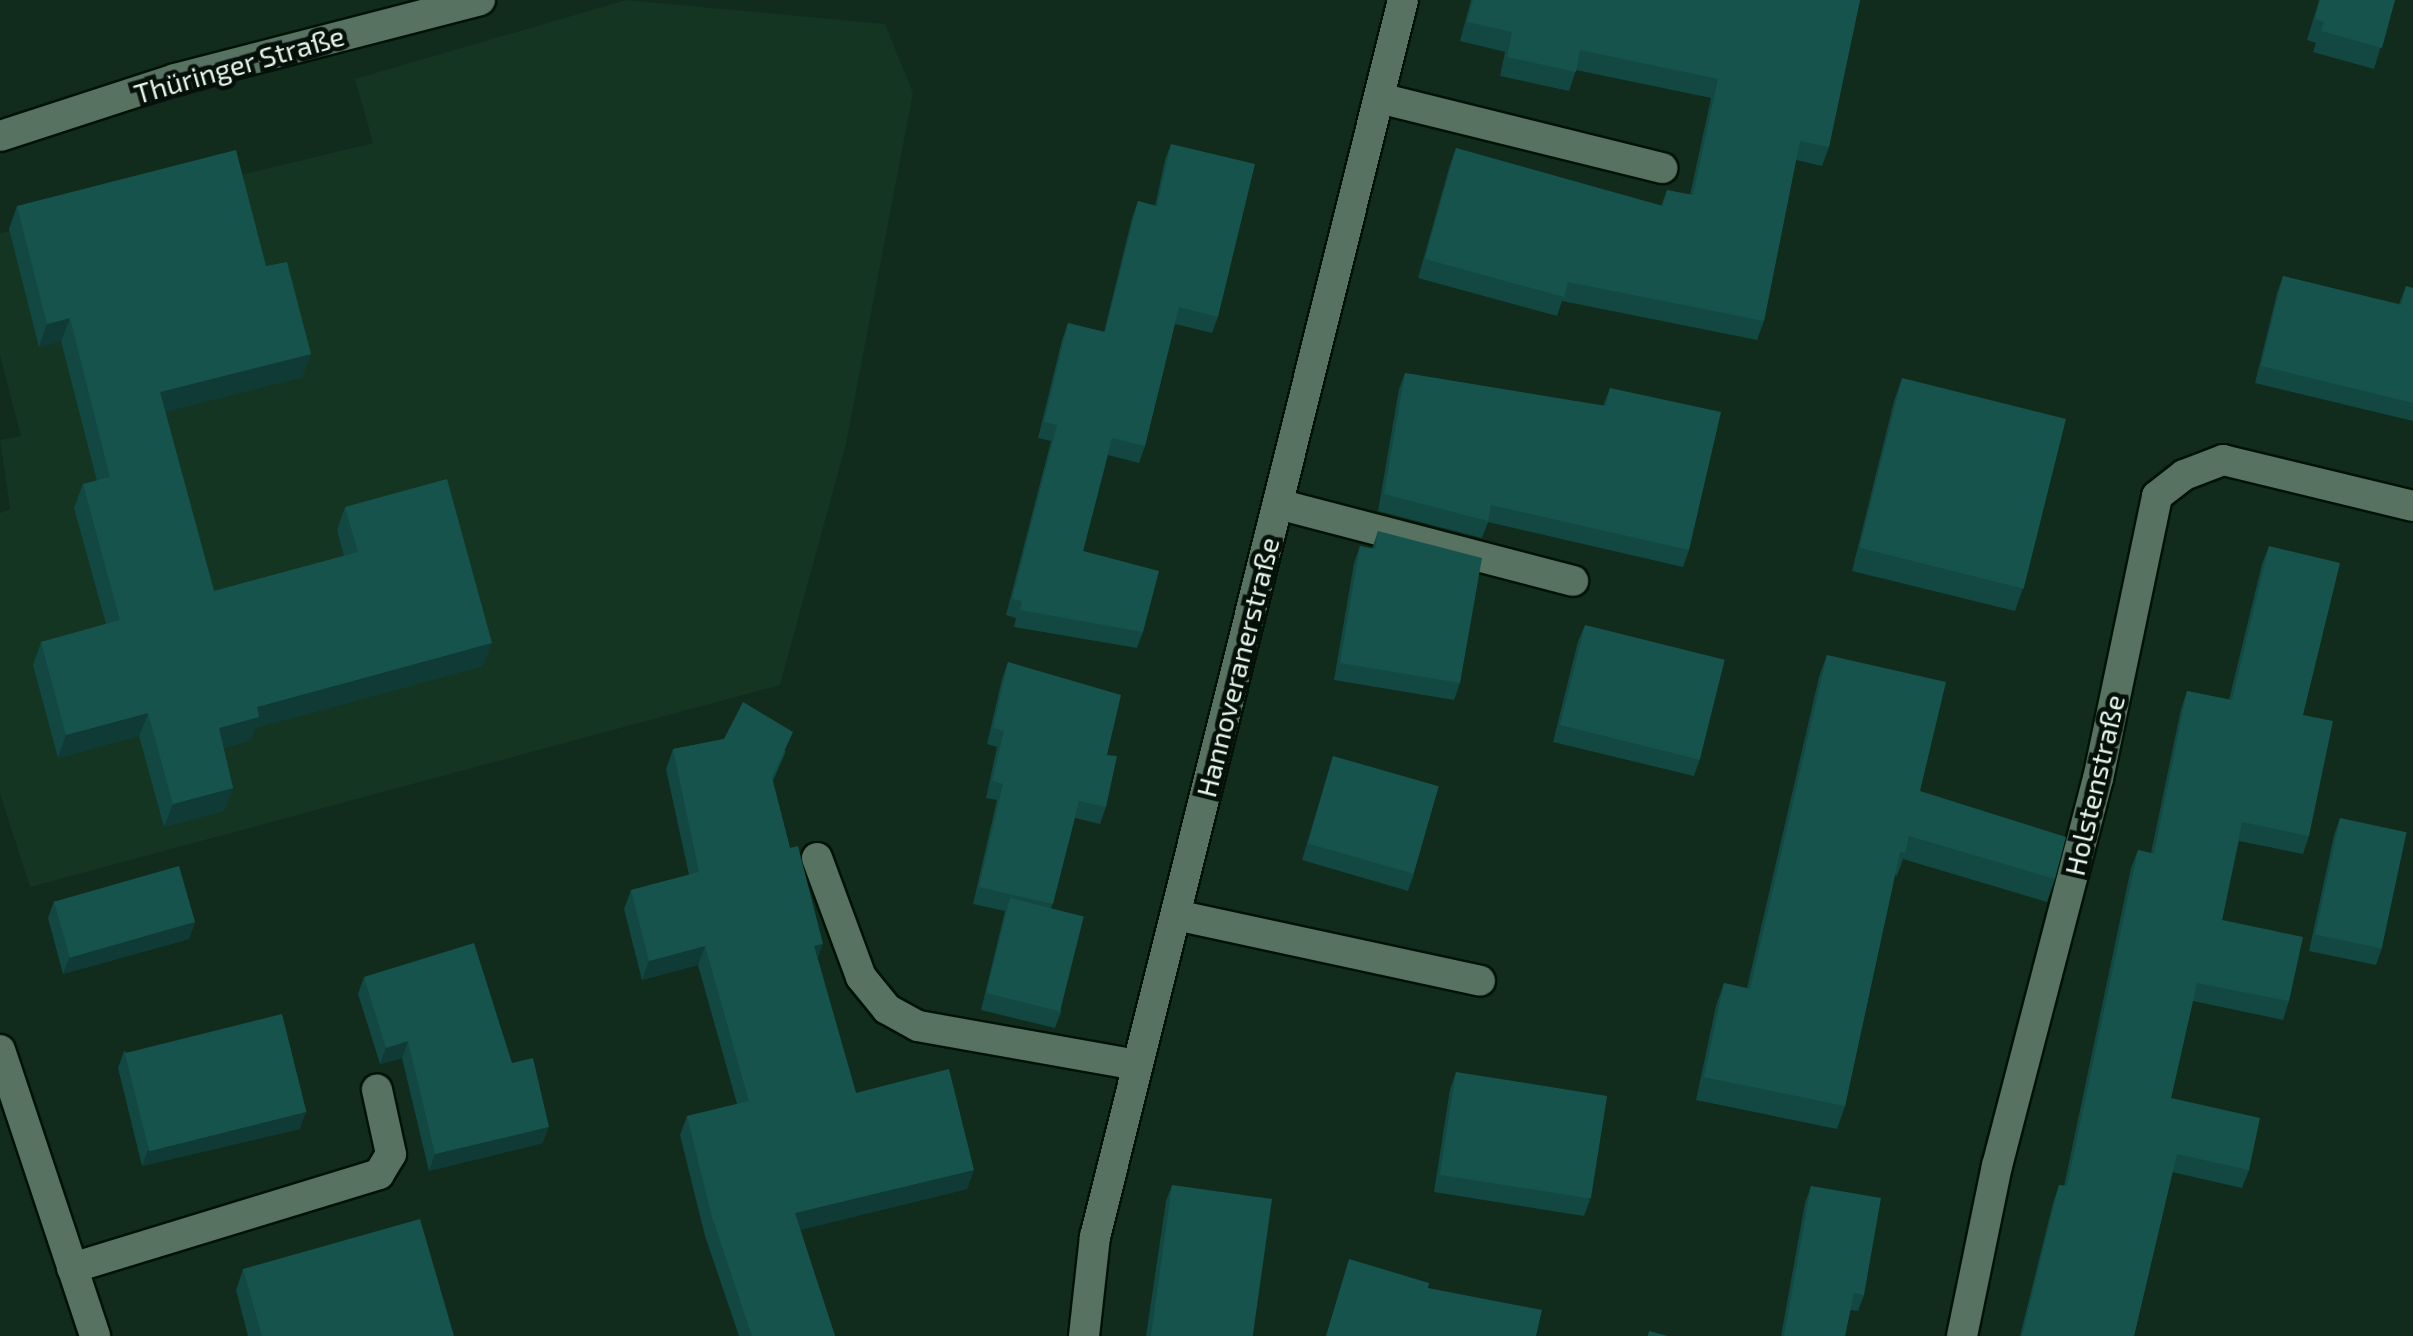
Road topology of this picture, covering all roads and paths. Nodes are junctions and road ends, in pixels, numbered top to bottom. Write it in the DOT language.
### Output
graph roads {
  1 [pos="480,0"];
  2 [pos="1403,0"];
  3 [pos="1379,98"];
  4 [pos="0,136"];
  5 [pos="1662,168"];
  6 [pos="1278,504"];
  7 [pos="2413,506"];
  8 [pos="1574,581"];
  9 [pos="817,858"];
  10 [pos="1176,915"];
  11 [pos="1480,981"];
  12 [pos="0,1050"];
  13 [pos="1138,1065"];
  14 [pos="376,1090"];
  15 [pos="72,1268"];
  16 [pos="94,1336"];
  17 [pos="1084,1336"];
  18 [pos="1962,1336"];
  1 -- 4 [label="street, Thüringer Straße"];
  2 -- 3 [label="street, Hannoveranerstraße"];
  3 -- 5 [label="street"];
  3 -- 6 [label="street, Hannoveranerstraße"];
  6 -- 8 [label="street"];
  6 -- 10 [label="street, Hannoveranerstraße"];
  7 -- 18 [label="street, Holstenstraße"];
  9 -- 13 [label="street"];
  10 -- 11 [label="street"];
  10 -- 13 [label="street, Hannoveranerstraße"];
  12 -- 15 [label="street"];
  13 -- 17 [label="street, Hannoveranerstraße"];
  14 -- 15 [label="street"];
  15 -- 16 [label="street"];
}
